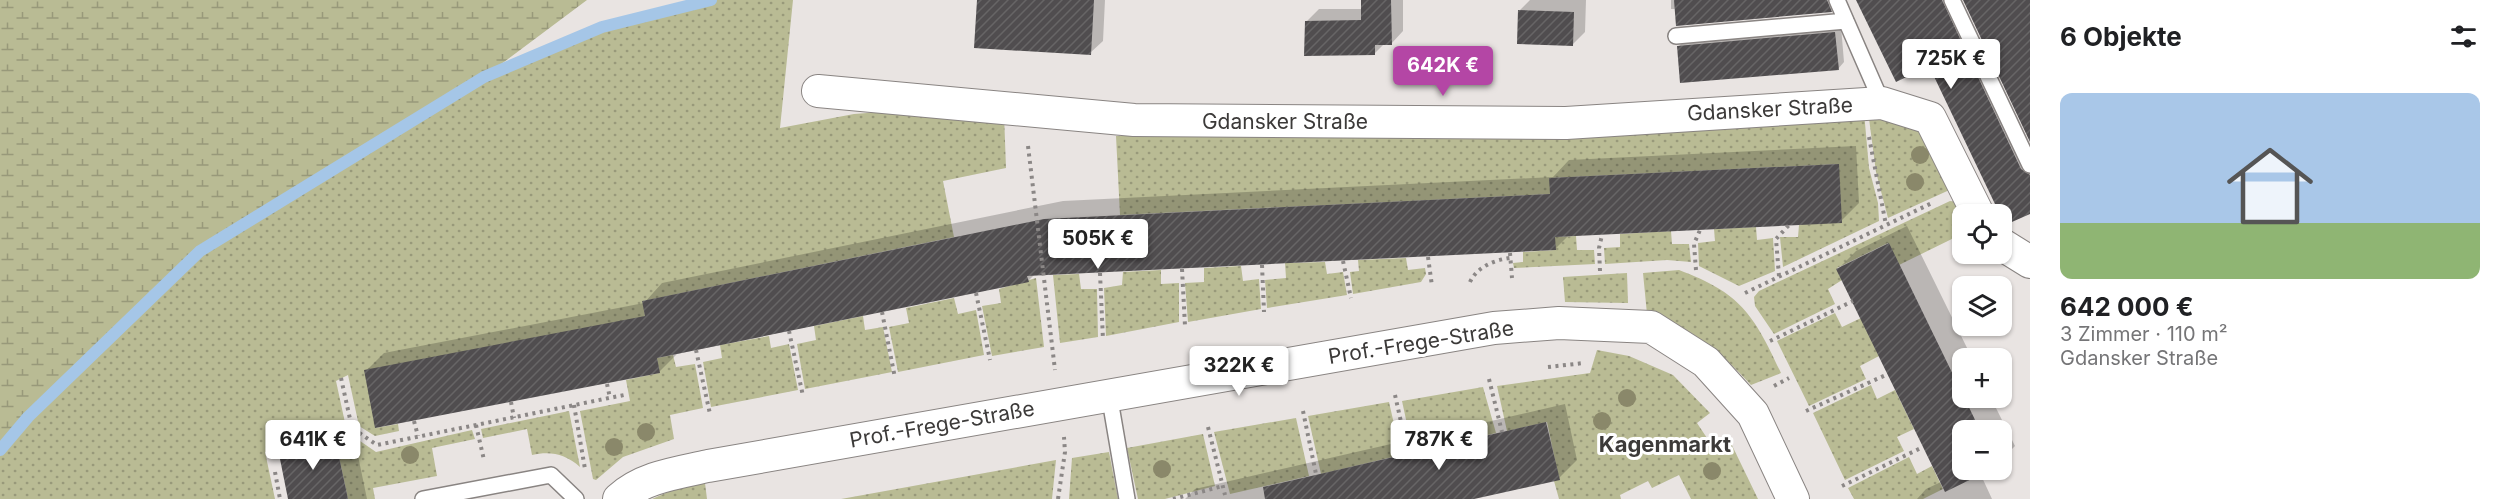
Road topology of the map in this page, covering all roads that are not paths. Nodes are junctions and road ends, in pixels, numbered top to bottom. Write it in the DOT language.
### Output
graph roads {
  1 [pos="1837,0"];
  2 [pos="1952,0"];
  3 [pos="1846,21"];
  4 [pos="1676,36"];
  5 [pos="818,91"];
  6 [pos="1874,103"];
  7 [pos="2030,165"];
  8 [pos="1971,201"];
  9 [pos="2012,251"];
  10 [pos="2030,262"];
  11 [pos="1109,394"];
  12 [pos="423,499"];
  13 [pos="576,499"];
  14 [pos="620,499"];
  15 [pos="1127,499"];
  16 [pos="1793,499"];
  1 -- 3 [label="lane"];
  2 -- 7 [label="lane"];
  3 -- 4 [label="lane"];
  3 -- 6 [label="lane"];
  5 -- 6 [label="street, Gdansker Straße"];
  6 -- 8 [label="street, Gdansker Straße"];
  9 -- 10 [label="street"];
  11 -- 14 [label="street, Prof.-Frege-Straße"];
  11 -- 15 [label="lane"];
  11 -- 16 [label="street, Prof.-Frege-Straße"];
  12 -- 13 [label="lane"];
}
